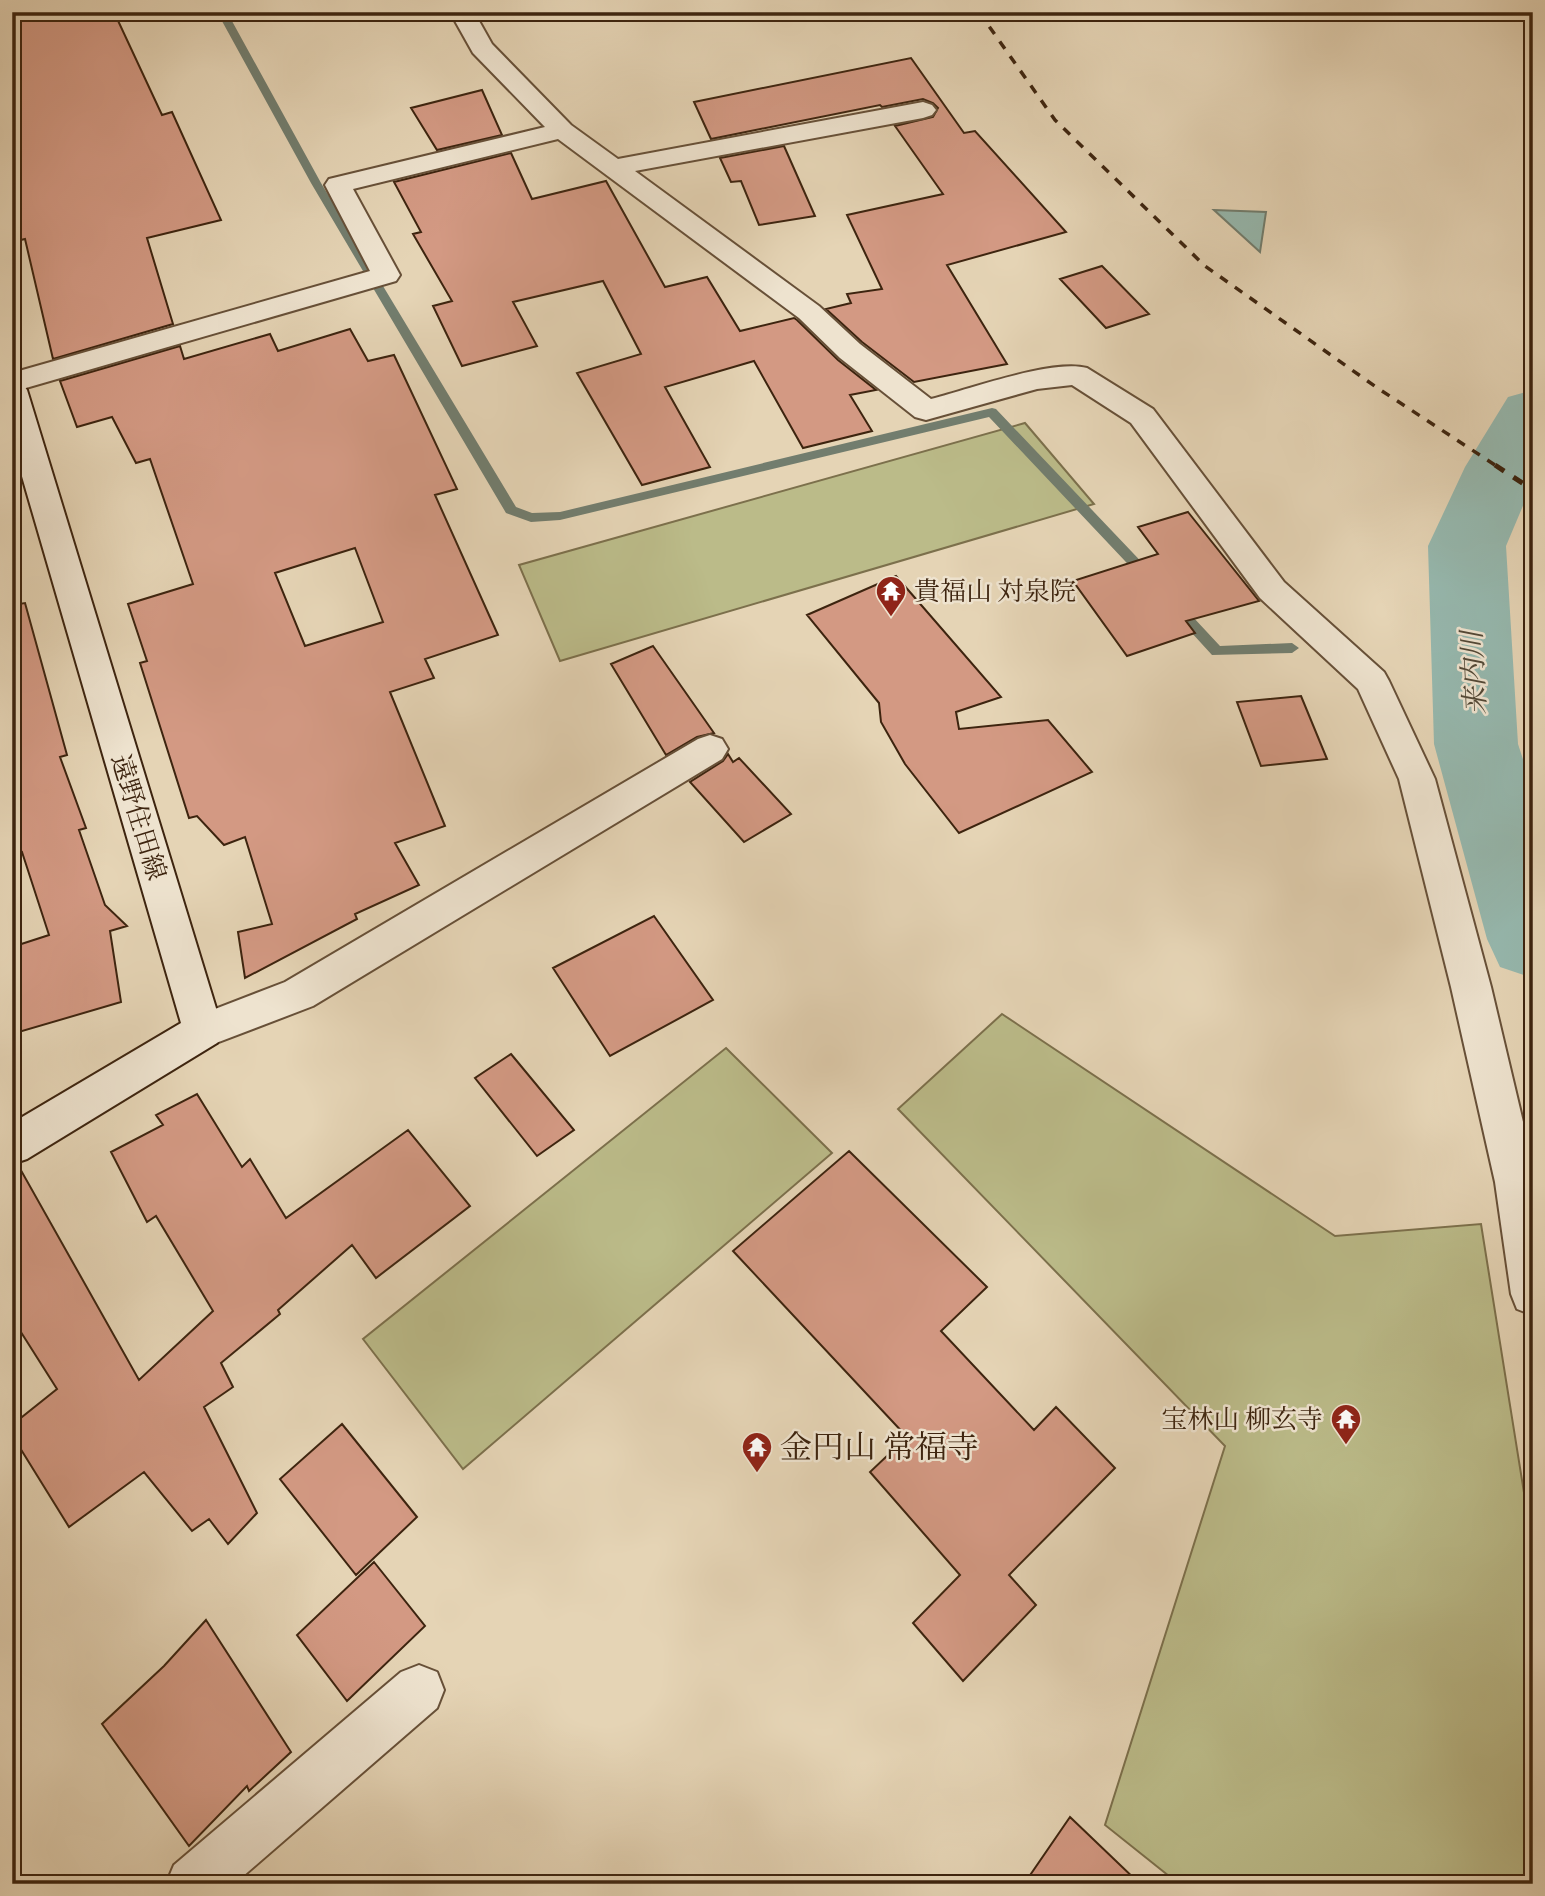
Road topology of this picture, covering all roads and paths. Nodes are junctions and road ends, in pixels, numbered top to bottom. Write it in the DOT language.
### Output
graph roads {
  1 [pos="462,12"];
  2 [pos="923,110"];
  3 [pos="562,130"];
  4 [pos="611,168"];
  5 [pos="12,383"];
  6 [pos="12,390"];
  7 [pos="710,750"];
  8 [pos="203,1031"];
  9 [pos="12,1145"];
  10 [pos="1533,1294"];
  11 [pos="419,1690"];
  12 [pos="192,1884"];
  1 -- 3 [label="street"];
  2 -- 4 [label="street"];
  3 -- 4 [label="street"];
  3 -- 5 [label="street"];
  4 -- 10 [label="street"];
  6 -- 8 [label="street, 遠野住田線"];
  7 -- 8 [label="street"];
  8 -- 9 [label="street"];
  11 -- 12 [label="street"];
}
